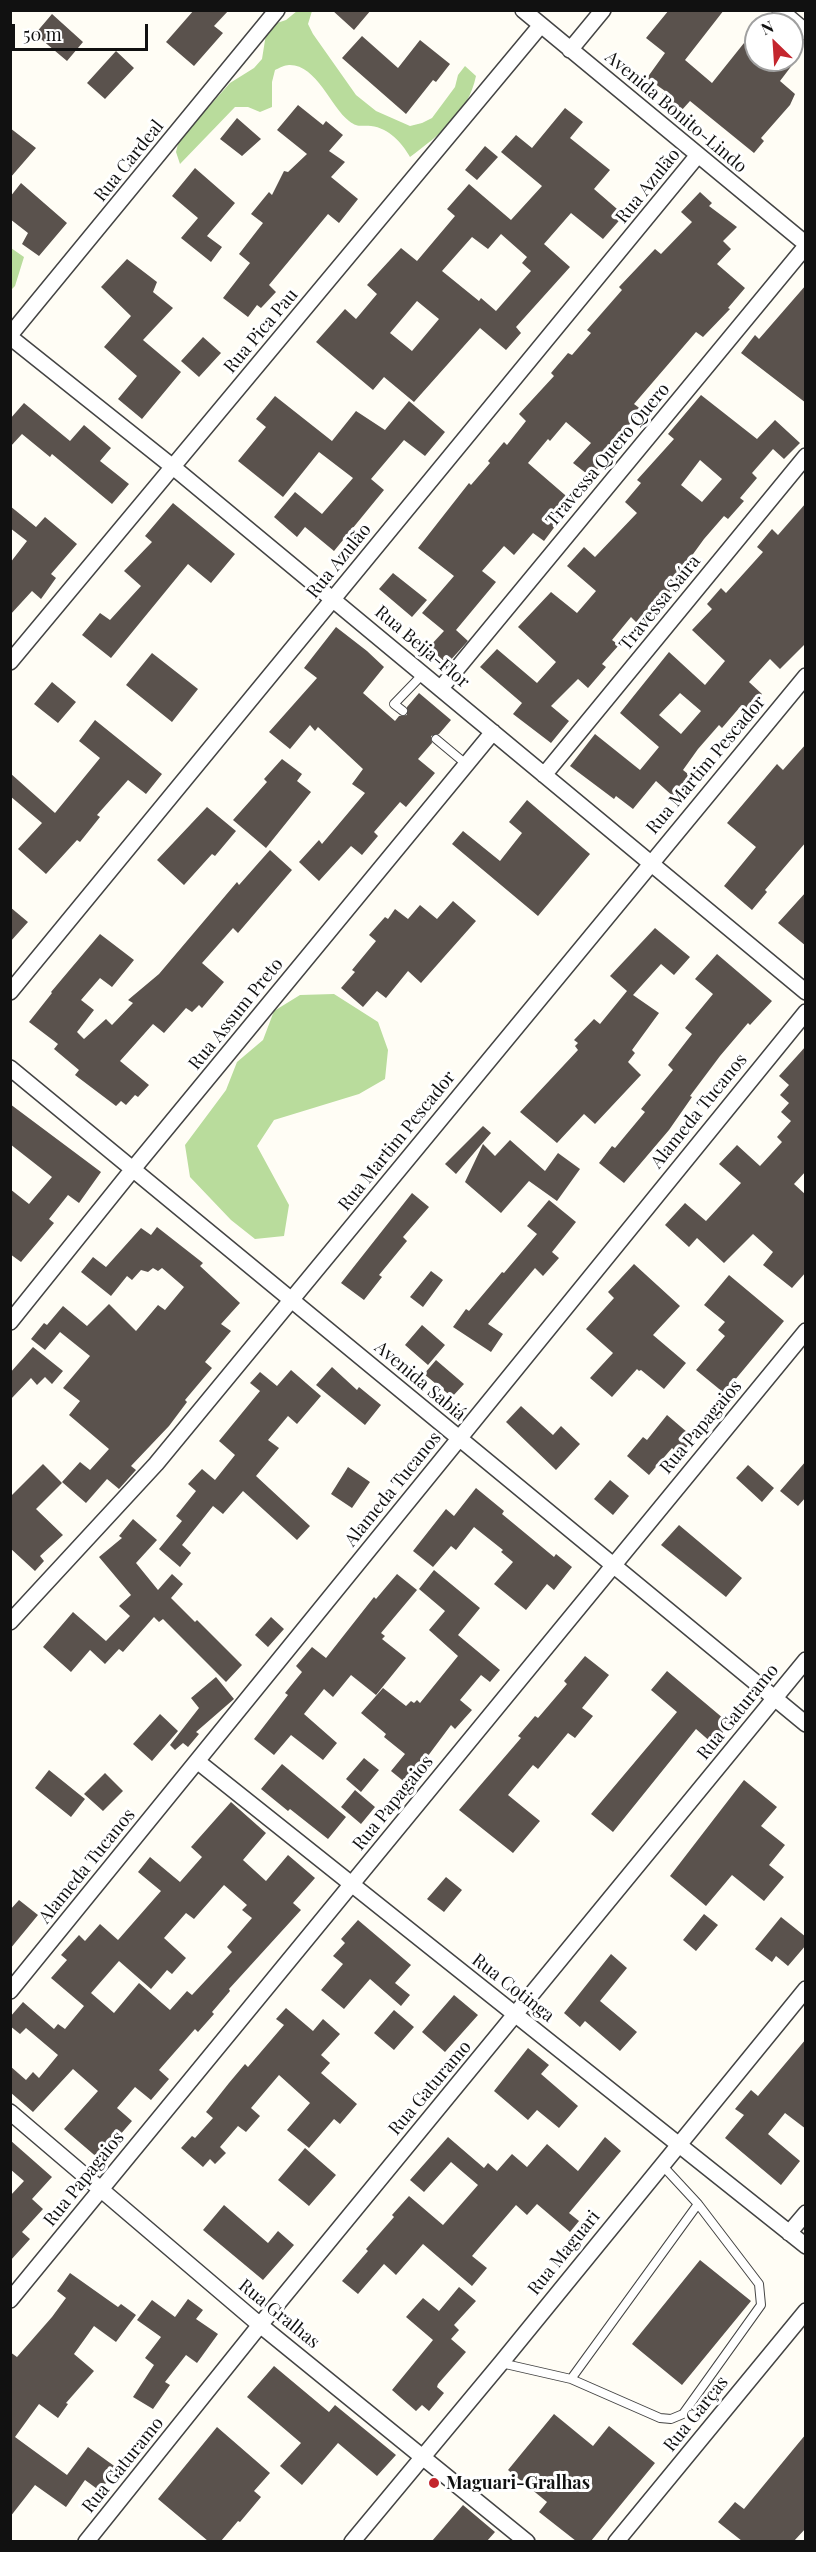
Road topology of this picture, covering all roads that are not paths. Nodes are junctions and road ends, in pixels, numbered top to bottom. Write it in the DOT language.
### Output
graph roads {
  1 [pos="277,10"];
  2 [pos="523,10"];
  3 [pos="603,10"];
  4 [pos="780,10"];
  5 [pos="541,26"];
  6 [pos="806,32"];
  7 [pos="570,50"];
  8 [pos="698,156"];
  9 [pos="806,245"];
  10 [pos="10,336"];
  11 [pos="806,456"];
  12 [pos="173,467"];
  13 [pos="333,599"];
  14 [pos="10,662"];
  15 [pos="423,674"];
  16 [pos="806,676"];
  17 [pos="441,688"];
  18 [pos="403,711"];
  19 [pos="493,732"];
  20 [pos="436,738"];
  21 [pos="466,764"];
  22 [pos="544,775"];
  23 [pos="651,863"];
  24 [pos="10,992"];
  25 [pos="806,992"];
  26 [pos="806,1012"];
  27 [pos="10,1068"];
  28 [pos="133,1169"];
  29 [pos="291,1300"];
  30 [pos="10,1322"];
  31 [pos="806,1331"];
  32 [pos="459,1438"];
  33 [pos="612,1565"];
  34 [pos="10,1622"];
  35 [pos="806,1660"];
  36 [pos="774,1698"];
  37 [pos="806,1724"];
  38 [pos="197,1761"];
  39 [pos="351,1886"];
  40 [pos="806,1989"];
  41 [pos="10,1991"];
  42 [pos="516,2015"];
  43 [pos="10,2112"];
  44 [pos="678,2144"];
  45 [pos="662,2164"];
  46 [pos="100,2190"];
  47 [pos="698,2204"];
  48 [pos="806,2213"];
  49 [pos="789,2233"];
  50 [pos="806,2246"];
  51 [pos="10,2300"];
  52 [pos="806,2311"];
  53 [pos="260,2325"];
  54 [pos="501,2363"];
  55 [pos="571,2379"];
  56 [pos="422,2456"];
  57 [pos="86,2541"];
  58 [pos="352,2541"];
  59 [pos="527,2541"];
  60 [pos="616,2541"];
  1 -- 10 [label="street, Rua Cardeal"];
  2 -- 5 [label="street, Avenida Bonito-Lindo"];
  3 -- 7 [label="street"];
  4 -- 6 [label="street"];
  5 -- 7 [label="street, Avenida Bonito-Lindo"];
  5 -- 12 [label="street, Rua Pica Pau"];
  7 -- 8 [label="street, Avenida Bonito-Lindo"];
  8 -- 9 [label="street, Avenida Bonito-Lindo"];
  8 -- 13 [label="street, Rua Azulão"];
  9 -- 17 [label="street, Travessa Quero Quero"];
  10 -- 12 [label="street, Rua Beija-Flor"];
  11 -- 22 [label="street, Travessa Saíra"];
  12 -- 13 [label="street, Rua Beija-Flor"];
  12 -- 14 [label="street, Rua Pica Pau"];
  13 -- 15 [label="street, Rua Beija-Flor"];
  13 -- 24 [label="street, Rua Azulão"];
  15 -- 17 [label="street, Rua Beija-Flor"];
  15 -- 18 [label="lane"];
  16 -- 23 [label="street, Rua Martim Pescador"];
  17 -- 19 [label="street, Rua Beija-Flor"];
  19 -- 21 [label="street, Rua Assum Preto"];
  19 -- 22 [label="street, Rua Beija-Flor"];
  20 -- 21 [label="lane"];
  21 -- 28 [label="street, Rua Assum Preto"];
  22 -- 23 [label="street, Rua Beija-Flor"];
  23 -- 25 [label="street, Rua Beija-Flor"];
  23 -- 29 [label="street, Rua Martim Pescador"];
  26 -- 32 [label="street, Alameda Tucanos"];
  27 -- 28 [label="street, Avenida Sabiá"];
  28 -- 29 [label="street, Avenida Sabiá"];
  28 -- 30 [label="street, Rua Assum Preto"];
  29 -- 32 [label="street, Avenida Sabiá"];
  29 -- 34 [label="street, Rua Martim Pescador"];
  31 -- 33 [label="street, Rua Papagaios"];
  32 -- 33 [label="street, Avenida Sabiá"];
  32 -- 38 [label="street, Alameda Tucanos"];
  33 -- 36 [label="street, Avenida Sabiá"];
  33 -- 39 [label="street, Rua Papagaios"];
  35 -- 36 [label="street, Rua Gaturamo"];
  36 -- 37 [label="street, Avenida Sabiá"];
  36 -- 42 [label="street, Rua Gaturamo"];
  38 -- 39 [label="street, Rua Cotinga"];
  38 -- 41 [label="street, Alameda Tucanos"];
  39 -- 42 [label="street, Rua Cotinga"];
  39 -- 46 [label="street, Rua Papagaios"];
  40 -- 44 [label="street, Rua Maguari"];
  42 -- 44 [label="street, Rua Cotinga"];
  42 -- 53 [label="street, Rua Gaturamo"];
  43 -- 46 [label="street, Rua Gralhas"];
  44 -- 45 [label="street, Rua Maguari"];
  44 -- 49 [label="street, Rua Cotinga"];
  45 -- 47 [label="lane"];
  45 -- 54 [label="street, Rua Maguari"];
  46 -- 51 [label="street, Rua Papagaios"];
  46 -- 53 [label="street, Rua Gralhas"];
  47 -- 55 [label="lane"];
  47 -- 55 [label="lane"];
  48 -- 49 [label="street"];
  49 -- 50 [label="street, Rua Cotinga"];
  52 -- 60 [label="street, Rua Garças"];
  53 -- 56 [label="street, Rua Gralhas"];
  53 -- 57 [label="street, Rua Gaturamo"];
  54 -- 55 [label="lane"];
  54 -- 56 [label="street, Rua Maguari"];
  56 -- 58 [label="street, Rua Maguari"];
  56 -- 59 [label="street, Rua Gralhas"];
}
